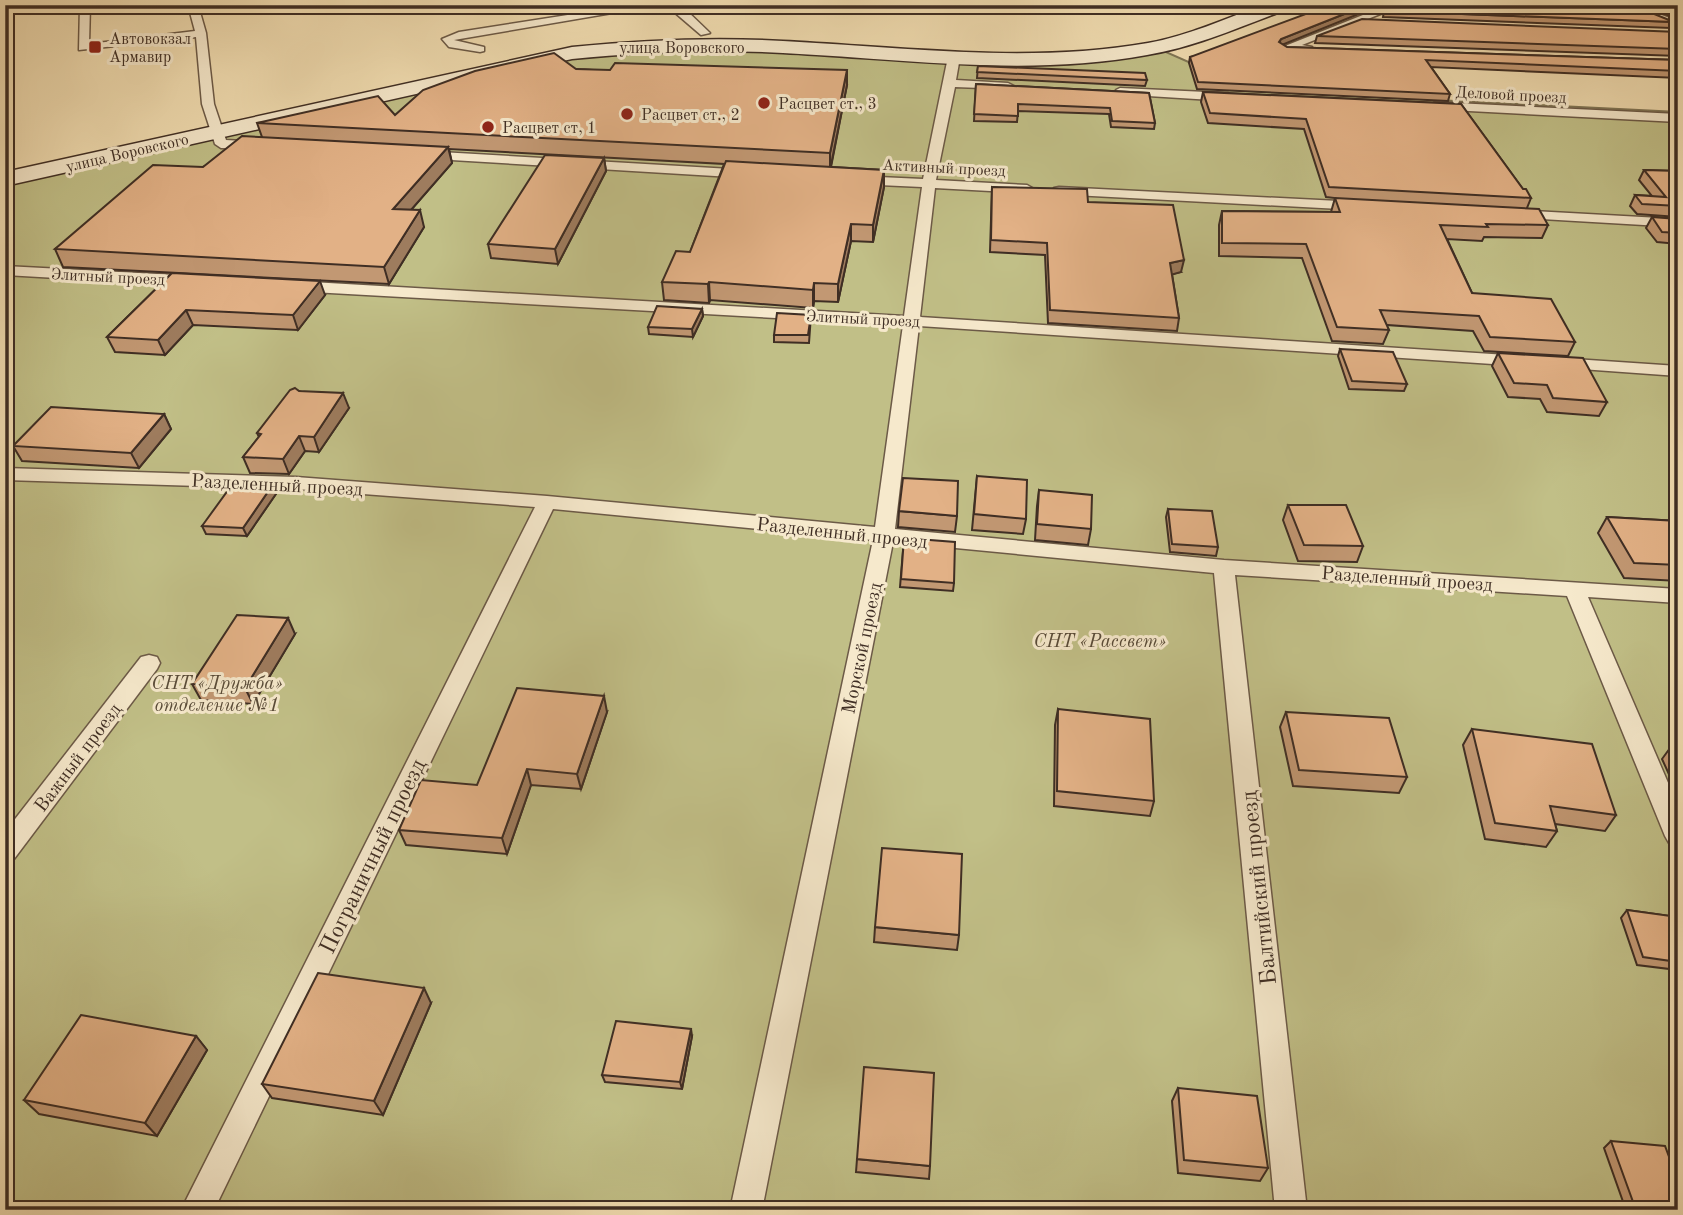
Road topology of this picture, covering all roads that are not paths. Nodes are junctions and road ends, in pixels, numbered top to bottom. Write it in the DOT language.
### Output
graph roads {
  1 [pos="85,5"];
  2 [pos="193,5"];
  3 [pos="654,5"];
  4 [pos="671,5"];
  5 [pos="1282,5"];
  6 [pos="1398,5"];
  7 [pos="1624,5"];
  8 [pos="1355,22"];
  9 [pos="1382,23"];
  10 [pos="1678,25"];
  11 [pos="201,33"];
  12 [pos="705,33"];
  13 [pos="1664,34"];
  14 [pos="1678,34"];
  15 [pos="480,49"];
  16 [pos="1326,50"];
  17 [pos="954,57"];
  18 [pos="950,83"];
  19 [pos="1018,86"];
  20 [pos="1112,92"];
  21 [pos="1235,97"];
  22 [pos="1424,106"];
  23 [pos="1678,118"];
  24 [pos="217,132"];
  25 [pos="276,147"];
  26 [pos="415,155"];
  27 [pos="762,174"];
  28 [pos="846,179"];
  29 [pos="5,180"];
  30 [pos="929,184"];
  31 [pos="1373,207"];
  32 [pos="1497,213"];
  33 [pos="1678,223"];
  34 [pos="5,270"];
  35 [pos="214,282"];
  36 [pos="284,286"];
  37 [pos="910,321"];
  38 [pos="1678,371"];
  39 [pos="5,474"];
  40 [pos="547,502"];
  41 [pos="884,536"];
  42 [pos="1224,567"];
  43 [pos="1574,589"];
  44 [pos="1678,596"];
  45 [pos="149,663"];
  46 [pos="1678,836"];
  47 [pos="5,851"];
  48 [pos="197,1210"];
  49 [pos="747,1210"];
  50 [pos="1292,1210"];
  1 -- 11 [label="lane"];
  2 -- 11 [label="lane"];
  3 -- 15 [label="lane"];
  4 -- 12 [label="lane"];
  5 -- 17 [label="street, улица Воровского"];
  6 -- 8 [label="lane"];
  7 -- 10 [label="lane"];
  8 -- 9 [label="lane"];
  8 -- 16 [label="lane"];
  11 -- 24 [label="lane"];
  13 -- 14 [label="lane"];
  17 -- 18 [label="lane"];
  17 -- 24 [label="street, улица Воровского"];
  18 -- 19 [label="lane"];
  18 -- 30 [label="lane, Морской проезд"];
  20 -- 21 [label="lane"];
  22 -- 23 [label="lane, Деловой проезд"];
  24 -- 25 [label="lane"];
  24 -- 29 [label="street, улица Воровского"];
  26 -- 27 [label="lane"];
  28 -- 30 [label="lane, Активный проезд"];
  30 -- 31 [label="lane, Активный проезд"];
  30 -- 37 [label="lane, Морской проезд"];
  32 -- 33 [label="lane"];
  34 -- 35 [label="lane, Элитный проезд"];
  36 -- 37 [label="lane, Элитный проезд"];
  37 -- 38 [label="lane, Элитный проезд"];
  37 -- 41 [label="lane, Морской проезд"];
  39 -- 40 [label="lane, Разделенный проезд"];
  40 -- 41 [label="lane, Разделенный проезд"];
  40 -- 48 [label="lane, Пограничный проезд"];
  41 -- 42 [label="lane, Разделенный проезд"];
  41 -- 49 [label="lane, Морской проезд"];
  42 -- 43 [label="lane, Разделенный проезд"];
  42 -- 50 [label="lane, Балтийский проезд"];
  43 -- 44 [label="lane, Разделенный проезд"];
  43 -- 46 [label="lane"];
  45 -- 47 [label="lane, Важный проезд"];
}
